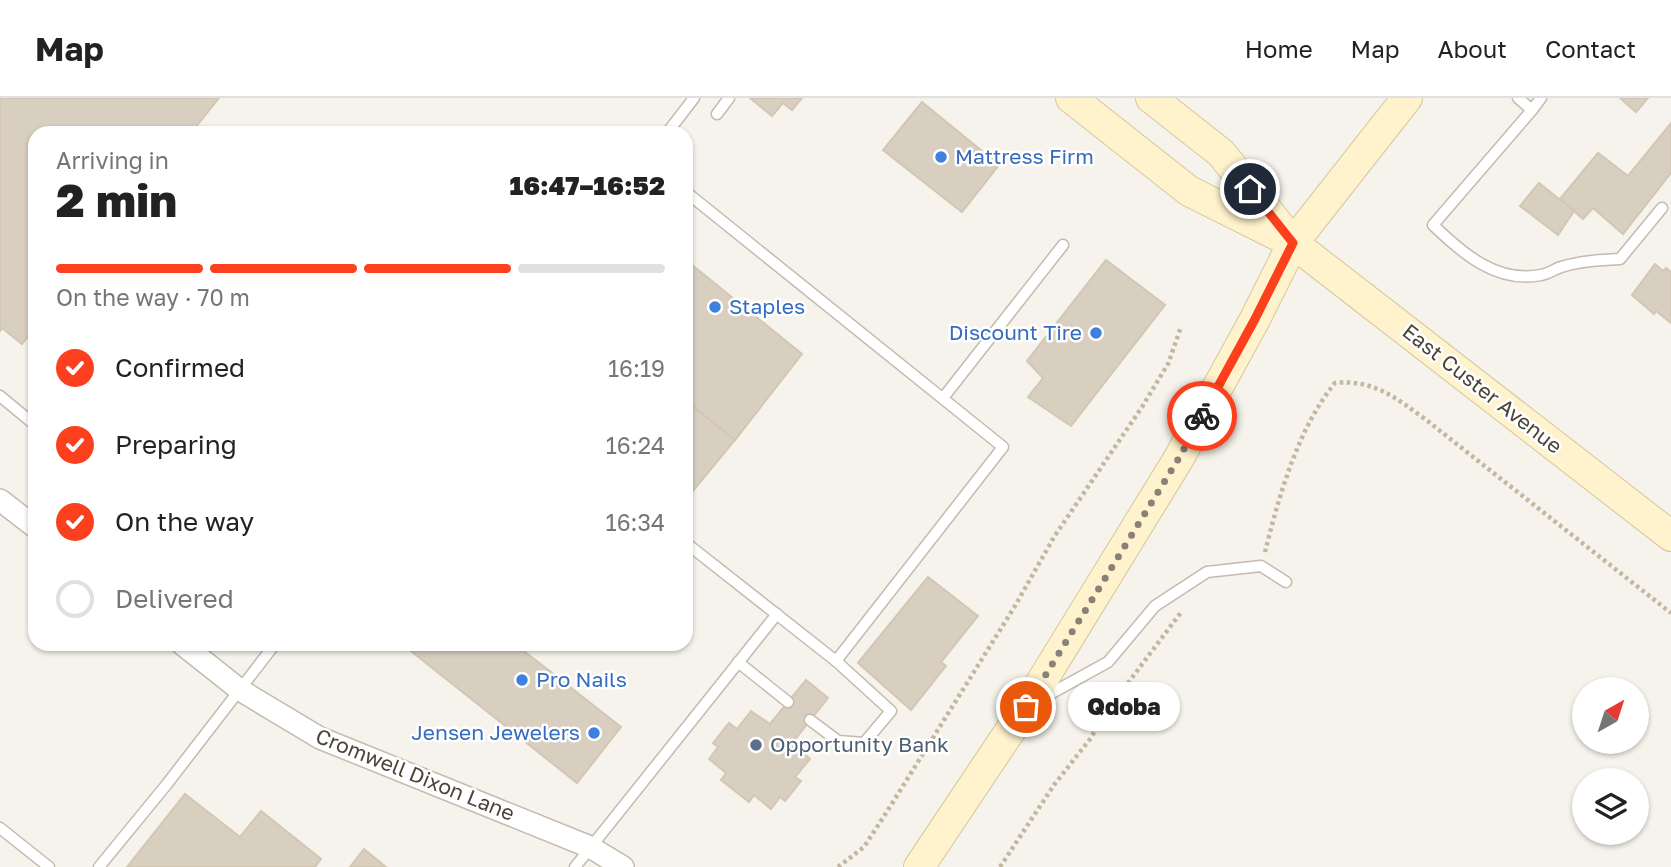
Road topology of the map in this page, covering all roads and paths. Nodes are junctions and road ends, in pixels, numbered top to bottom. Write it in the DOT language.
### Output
graph roads {
  1 [pos="694,98"];
  2 [pos="729,98"];
  3 [pos="1072,98"];
  4 [pos="1151,98"];
  5 [pos="1407,98"];
  6 [pos="1518,98"];
  7 [pos="1541,98"];
  8 [pos="1532,110"];
  9 [pos="717,114"];
  10 [pos="672,126"];
  11 [pos="693,198"];
  12 [pos="1662,208"];
  13 [pos="1293,243"];
  14 [pos="1063,245"];
  15 [pos="1181,327"];
  16 [pos="0,396"];
  17 [pos="943,398"];
  18 [pos="28,419"];
  19 [pos="0,499"];
  20 [pos="28,521"];
  21 [pos="1671,536"];
  22 [pos="693,549"];
  23 [pos="1265,552"];
  24 [pos="1286,582"];
  25 [pos="1186,606"];
  26 [pos="1671,613"];
  27 [pos="776,614"];
  28 [pos="191,651"];
  29 [pos="270,651"];
  30 [pos="836,661"];
  31 [pos="738,662"];
  32 [pos="240,690"];
  33 [pos="788,702"];
  34 [pos="1026,707"];
  35 [pos="810,720"];
  36 [pos="0,828"];
  37 [pos="590,847"];
  38 [pos="49,867"];
  39 [pos="99,867"];
  40 [pos="575,867"];
  41 [pos="623,867"];
  42 [pos="838,867"];
  43 [pos="919,867"];
  44 [pos="1000,867"];
  1 -- 10 [label="lane"];
  2 -- 9 [label="lane"];
  3 -- 13 [label="main road, East Custer Avenue"];
  4 -- 13 [label="main road, East Custer Avenue"];
  5 -- 13 [label="main road"];
  6 -- 8 [label="lane"];
  7 -- 8 [label="lane"];
  8 -- 12 [label="lane"];
  11 -- 17 [label="lane"];
  13 -- 21 [label="main road, East Custer Avenue"];
  13 -- 34 [label="main road"];
  14 -- 17 [label="lane"];
  15 -- 42 [label="path"];
  16 -- 18 [label="lane"];
  17 -- 30 [label="lane"];
  19 -- 20 [label="street"];
  22 -- 27 [label="lane"];
  23 -- 26 [label="path"];
  24 -- 34 [label="lane"];
  25 -- 44 [label="path"];
  27 -- 30 [label="lane"];
  27 -- 31 [label="lane"];
  28 -- 32 [label="street, Cromwell Dixon Lane"];
  29 -- 32 [label="lane"];
  30 -- 35 [label="lane"];
  31 -- 33 [label="lane"];
  31 -- 37 [label="lane"];
  32 -- 37 [label="street, Cromwell Dixon Lane"];
  32 -- 39 [label="lane"];
  34 -- 43 [label="main road"];
  36 -- 38 [label="lane"];
  37 -- 40 [label="lane"];
  37 -- 41 [label="street, Cromwell Dixon Lane"];
}
